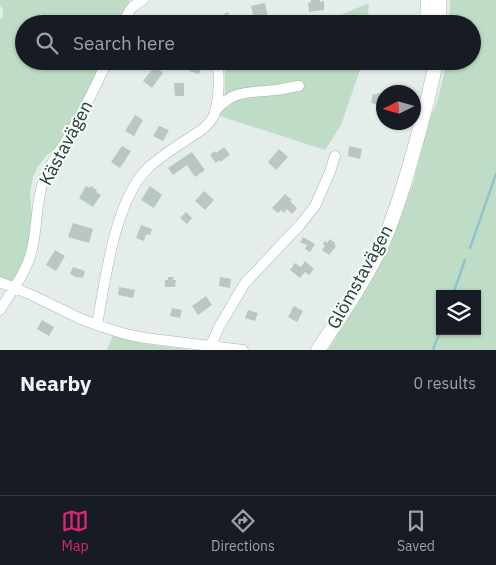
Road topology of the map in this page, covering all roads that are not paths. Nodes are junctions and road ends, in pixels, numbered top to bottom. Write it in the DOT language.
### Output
graph roads {
  1 [pos="143,0"];
  2 [pos="428,0"];
  3 [pos="439,0"];
  4 [pos="127,15"];
  5 [pos="427,15"];
  6 [pos="439,15"];
  7 [pos="103,70"];
  8 [pos="217,70"];
  9 [pos="425,70"];
  10 [pos="435,70"];
  11 [pos="299,86"];
  12 [pos="215,111"];
  13 [pos="415,144"];
  14 [pos="335,156"];
  15 [pos="0,282"];
  16 [pos="14,288"];
  17 [pos="0,310"];
  18 [pos="97,325"];
  19 [pos="210,345"];
  20 [pos="243,350"];
  21 [pos="318,350"];
  1 -- 4 [label="street"];
  2 -- 5 [label="main road"];
  3 -- 6 [label="main road"];
  7 -- 16 [label="street, Kästavägen"];
  8 -- 12 [label="street"];
  9 -- 13 [label="main road, Glömstavägen"];
  10 -- 13 [label="main road, Glömstavägen"];
  11 -- 12 [label="street"];
  12 -- 18 [label="street"];
  13 -- 21 [label="main road, Glömstavägen"];
  14 -- 19 [label="street"];
  15 -- 16 [label="street"];
  16 -- 17 [label="street, Kästavägen"];
  16 -- 18 [label="street"];
  18 -- 19 [label="street"];
  19 -- 20 [label="street"];
}
